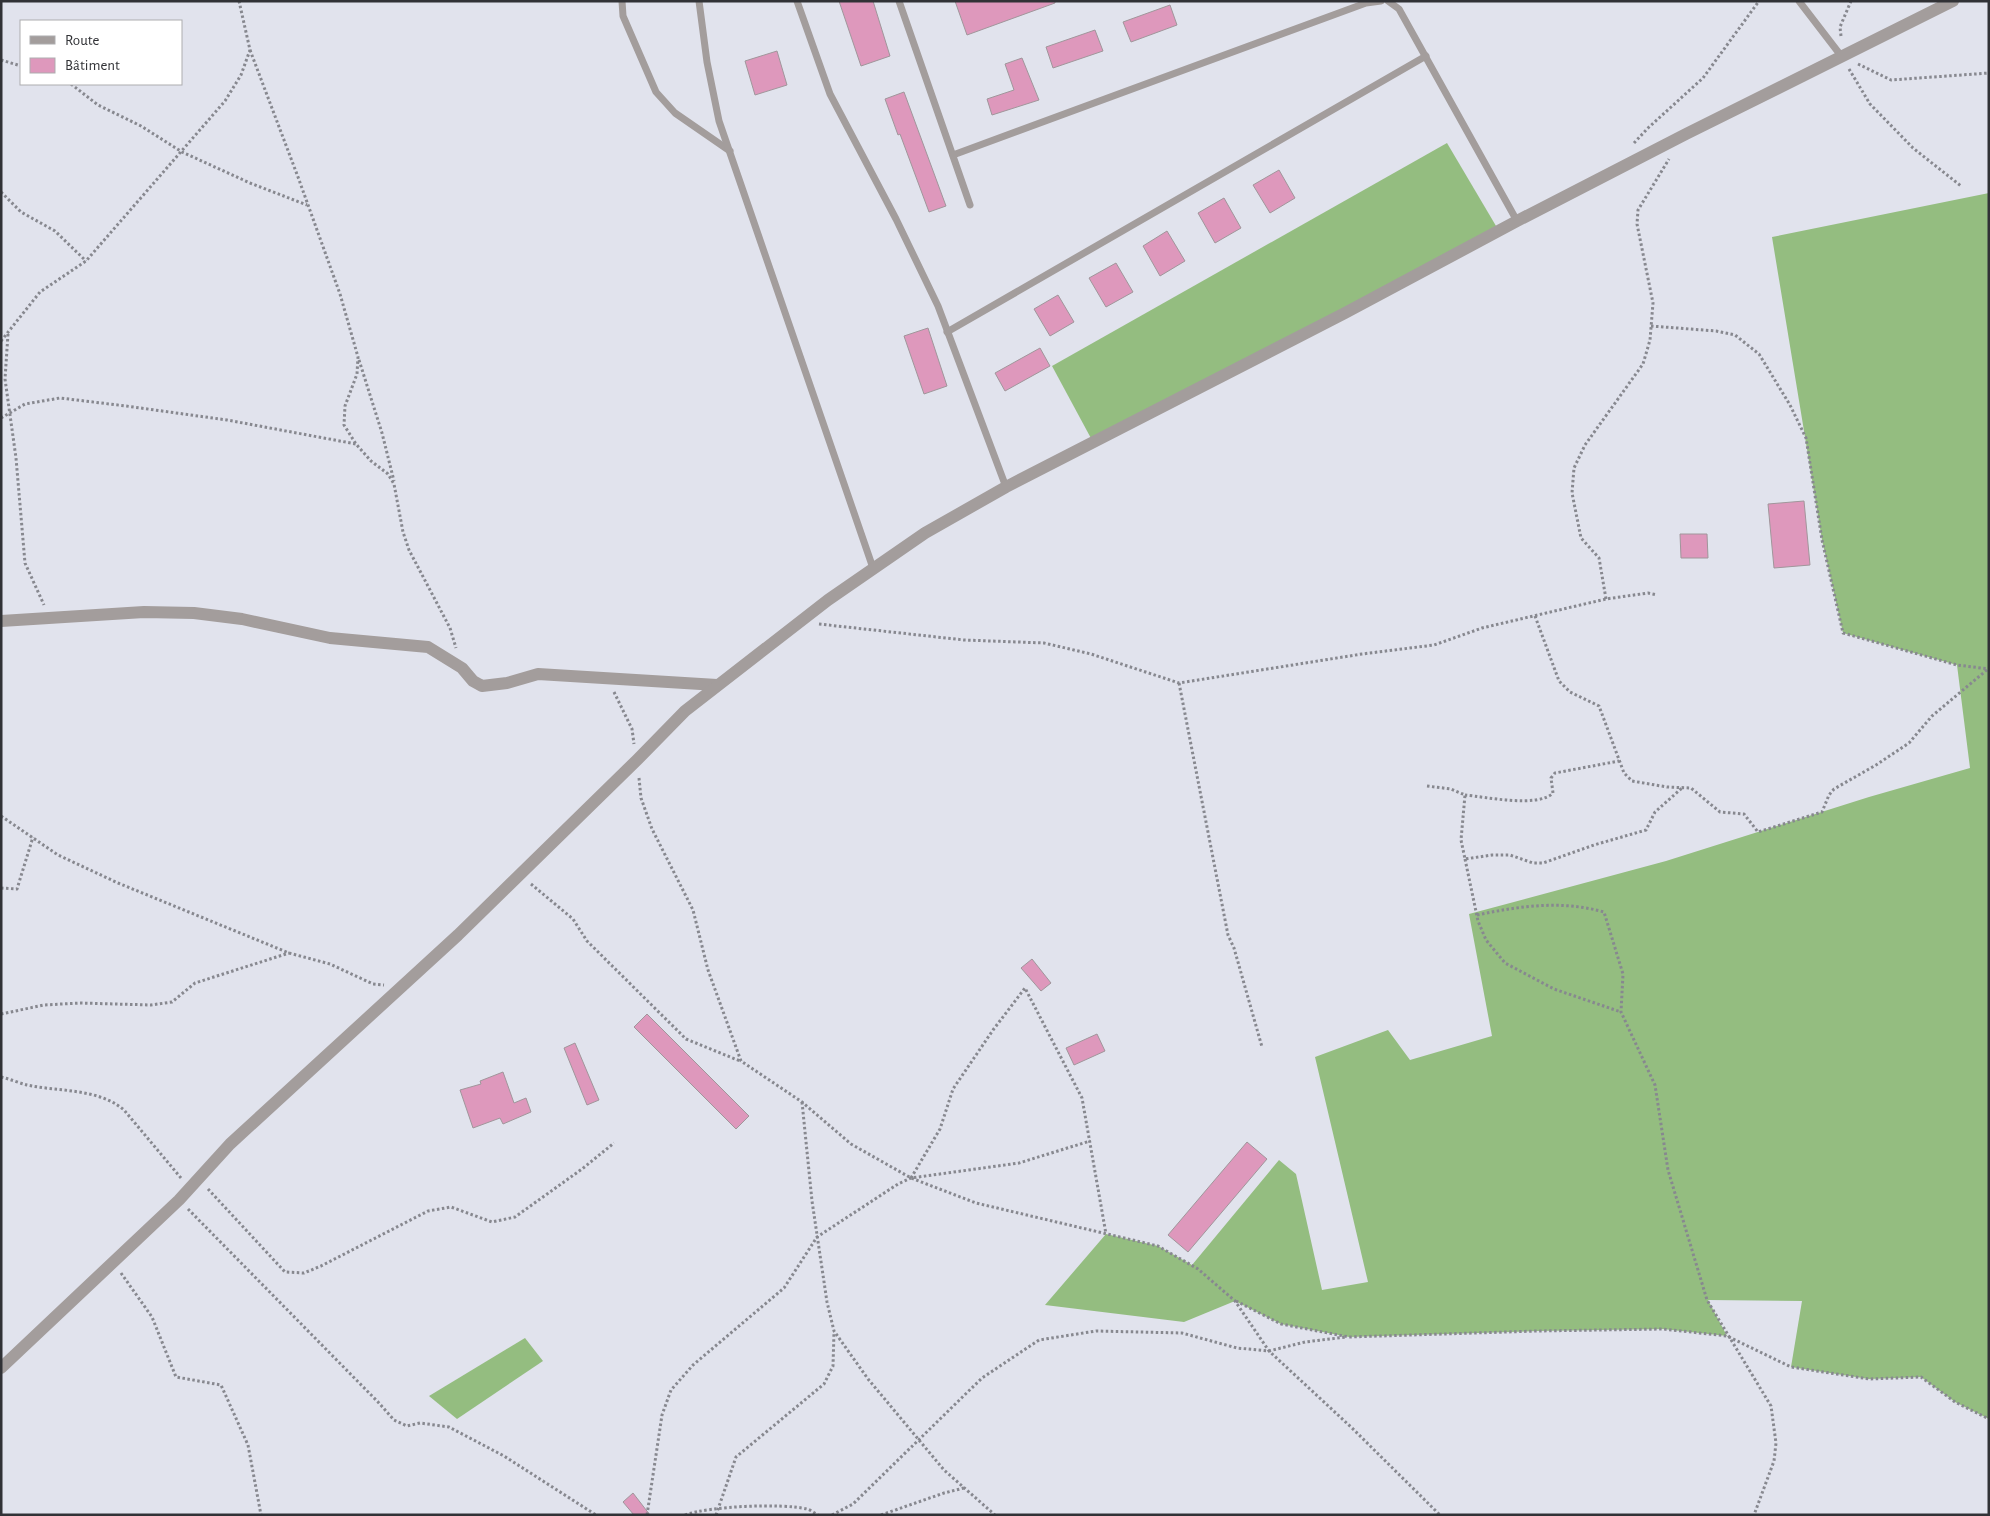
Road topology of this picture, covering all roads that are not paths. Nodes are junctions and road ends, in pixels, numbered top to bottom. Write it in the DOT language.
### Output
graph roads {
  1 [pos="622,1"];
  2 [pos="698,1"];
  3 [pos="797,1"];
  4 [pos="899,1"];
  5 [pos="1381,1"];
  6 [pos="1388,1"];
  7 [pos="1799,1"];
  8 [pos="1953,1"];
  9 [pos="1426,56"];
  10 [pos="1842,57"];
  11 [pos="730,151"];
  12 [pos="952,155"];
  13 [pos="970,205"];
  14 [pos="1517,221"];
  15 [pos="948,332"];
  16 [pos="1006,487"];
  17 [pos="873,568"];
  18 [pos="1,621"];
  19 [pos="717,685"];
  20 [pos="1,1368"];
  1 -- 11 [label="lane"];
  2 -- 11 [label="lane"];
  3 -- 15 [label="lane"];
  4 -- 12 [label="lane"];
  5 -- 12 [label="lane"];
  6 -- 9 [label="lane"];
  7 -- 10 [label="lane"];
  8 -- 10 [label="street"];
  9 -- 14 [label="lane"];
  9 -- 15 [label="lane"];
  10 -- 14 [label="street"];
  11 -- 17 [label="lane"];
  12 -- 13 [label="lane"];
  14 -- 16 [label="street"];
  15 -- 16 [label="lane"];
  16 -- 17 [label="street"];
  17 -- 19 [label="street"];
  18 -- 19 [label="street"];
  19 -- 20 [label="street"];
}
